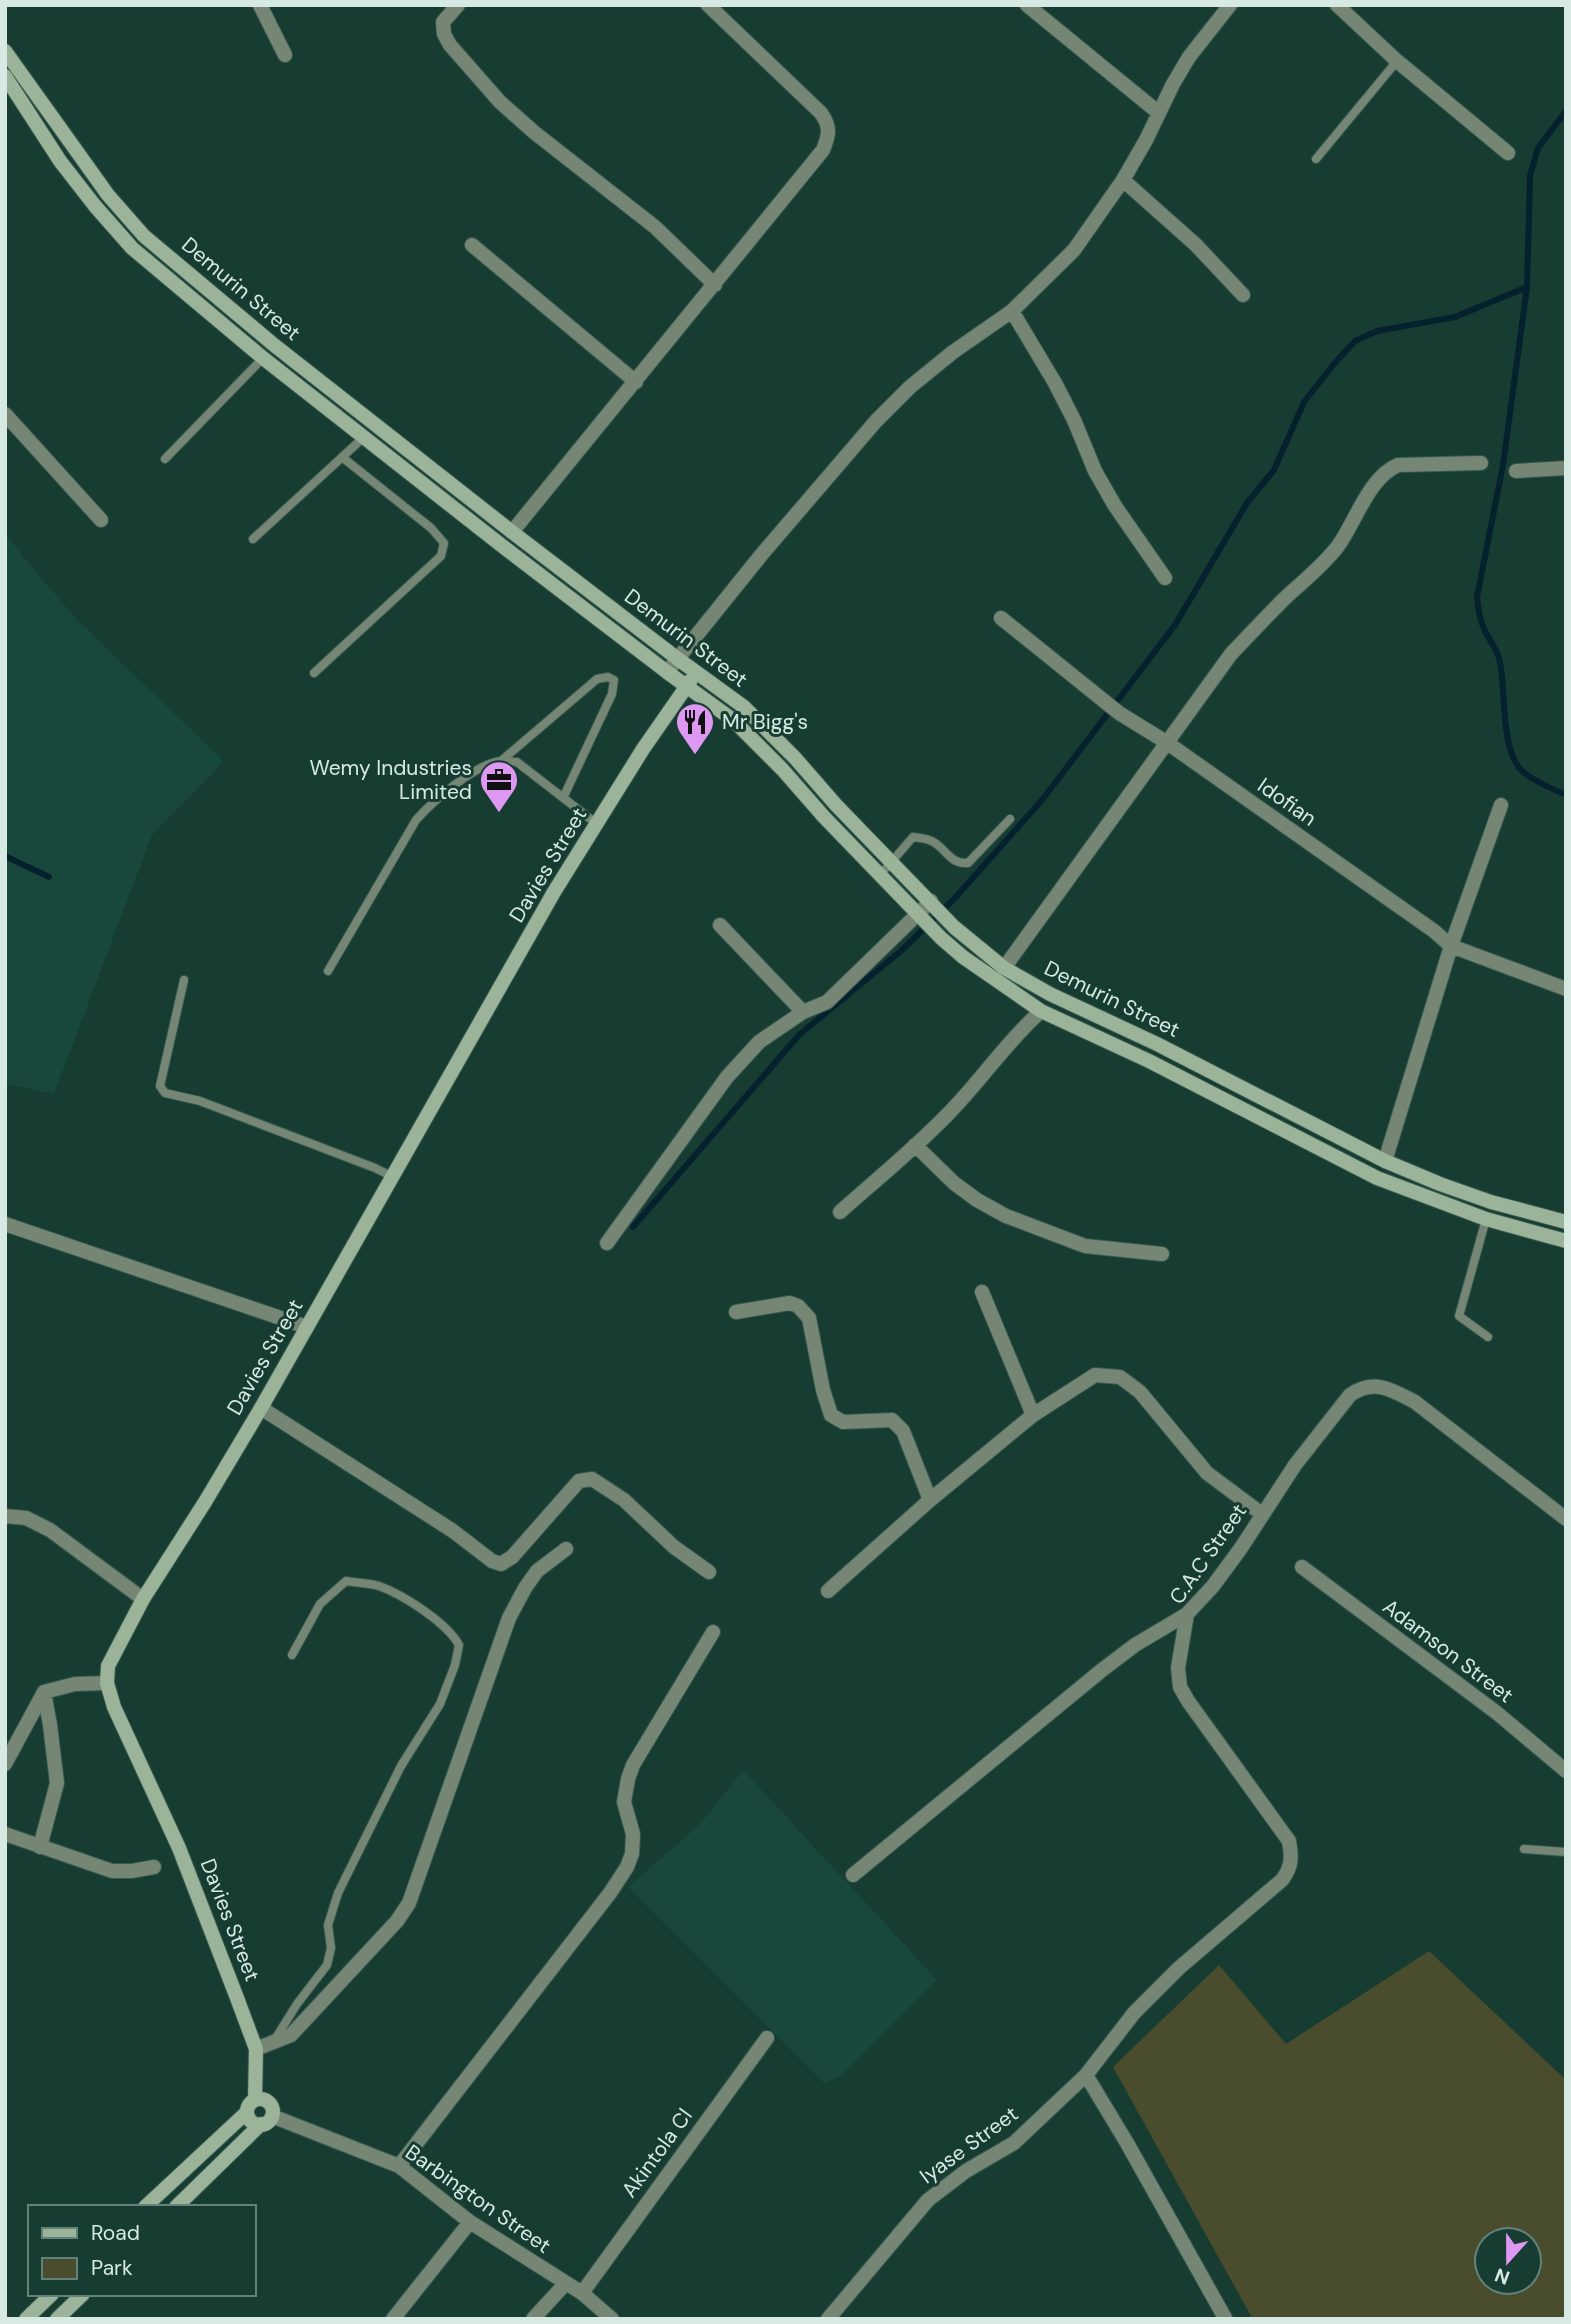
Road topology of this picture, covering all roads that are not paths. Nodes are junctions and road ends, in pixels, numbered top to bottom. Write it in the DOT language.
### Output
graph roads {
  1 [pos="260,5"];
  2 [pos="458,5"];
  3 [pos="708,5"];
  4 [pos="1027,5"];
  5 [pos="1230,5"];
  6 [pos="1337,5"];
  7 [pos="5,51"];
  8 [pos="285,55"];
  9 [pos="1397,61"];
  10 [pos="5,76"];
  11 [pos="1159,113"];
  12 [pos="1508,153"];
  13 [pos="1316,159"];
  14 [pos="1123,180"];
  15 [pos="472,245"];
  16 [pos="715,285"];
  17 [pos="1243,295"];
  18 [pos="1012,312"];
  19 [pos="263,358"];
  20 [pos="636,382"];
  21 [pos="5,414"];
  22 [pos="364,437"];
  23 [pos="342,457"];
  24 [pos="165,459"];
  25 [pos="1481,463"];
  26 [pos="1566,468"];
  27 [pos="1516,471"];
  28 [pos="102,520"];
  29 [pos="512,531"];
  30 [pos="253,539"];
  31 [pos="1165,578"];
  32 [pos="1001,618"];
  33 [pos="678,659"];
  34 [pos="697,671"];
  35 [pos="314,673"];
  36 [pos="667,673"];
  37 [pos="687,685"];
  38 [pos="1166,742"];
  39 [pos="501,761"];
  40 [pos="563,798"];
  41 [pos="1501,805"];
  42 [pos="1010,820"];
  43 [pos="597,824"];
  44 [pos="892,862"];
  45 [pos="880,875"];
  46 [pos="935,905"];
  47 [pos="922,917"];
  48 [pos="720,925"];
  49 [pos="1451,946"];
  50 [pos="1004,968"];
  51 [pos="328,971"];
  52 [pos="184,979"];
  53 [pos="1566,989"];
  54 [pos="1041,1011"];
  55 [pos="803,1012"];
  56 [pos="915,1145"];
  57 [pos="1385,1161"];
  58 [pos="391,1176"];
  59 [pos="841,1212"];
  60 [pos="1486,1219"];
  61 [pos="1566,1222"];
  62 [pos="5,1224"];
  63 [pos="1566,1241"];
  64 [pos="607,1243"];
  65 [pos="1162,1254"];
  66 [pos="982,1292"];
  67 [pos="736,1312"];
  68 [pos="307,1327"];
  69 [pos="1489,1337"];
  70 [pos="261,1408"];
  71 [pos="1033,1415"];
  72 [pos="930,1500"];
  73 [pos="1262,1514"];
  74 [pos="5,1516"];
  75 [pos="1566,1519"];
  76 [pos="566,1549"];
  77 [pos="1302,1567"];
  78 [pos="709,1572"];
  79 [pos="828,1591"];
  80 [pos="143,1599"];
  81 [pos="1187,1614"];
  82 [pos="713,1632"];
  83 [pos="292,1655"];
  84 [pos="107,1683"];
  85 [pos="44,1692"];
  86 [pos="5,1764"];
  87 [pos="1566,1771"];
  88 [pos="5,1834"];
  89 [pos="40,1847"];
  90 [pos="1524,1849"];
  91 [pos="1566,1852"];
  92 [pos="154,1867"];
  93 [pos="853,1875"];
  94 [pos="767,2038"];
  95 [pos="272,2043"];
  96 [pos="256,2049"];
  97 [pos="1086,2075"];
  98 [pos="256,2099"];
  99 [pos="247,2112"];
  100 [pos="267,2120"];
  101 [pos="399,2165"];
  102 [pos="147,2205"];
  103 [pos="178,2205"];
  104 [pos="470,2222"];
  105 [pos="565,2284"];
  106 [pos="582,2293"];
  107 [pos="50,2296"];
  108 [pos="81,2296"];
  109 [pos="1225,2318"];
  110 [pos="26,2319"];
  111 [pos="57,2319"];
  112 [pos="393,2319"];
  113 [pos="533,2319"];
  114 [pos="612,2319"];
  115 [pos="828,2319"];
  1 -- 8 [label="street"];
  2 -- 16 [label="street"];
  3 -- 16 [label="street"];
  4 -- 11 [label="street"];
  5 -- 11 [label="street"];
  6 -- 9 [label="street"];
  7 -- 29 [label="street, Demurin Street"];
  9 -- 12 [label="street"];
  9 -- 13 [label="lane"];
  10 -- 19 [label="street, Demurin Street"];
  11 -- 14 [label="street"];
  14 -- 17 [label="street"];
  14 -- 18 [label="street"];
  15 -- 20 [label="street"];
  16 -- 20 [label="street"];
  18 -- 31 [label="street"];
  18 -- 33 [label="street"];
  19 -- 22 [label="street, Demurin Street"];
  19 -- 24 [label="lane"];
  20 -- 29 [label="street"];
  21 -- 28 [label="street"];
  22 -- 23 [label="lane"];
  22 -- 36 [label="street, Demurin Street"];
  23 -- 30 [label="lane"];
  23 -- 35 [label="lane"];
  25 -- 38 [label="street"];
  26 -- 27 [label="street"];
  29 -- 33 [label="street, Demurin Street"];
  32 -- 38 [label="street, Idofian"];
  33 -- 34 [label="street, Demurin Street"];
  33 -- 36 [label="street"];
  34 -- 37 [label="street, Davies Street"];
  34 -- 44 [label="street, Demurin Street"];
  36 -- 37 [label="street, Demurin Street"];
  37 -- 43 [label="street, Davies Street"];
  37 -- 45 [label="street, Demurin Street"];
  38 -- 49 [label="street, Idofian"];
  38 -- 50 [label="street"];
  39 -- 40 [label="lane"];
  39 -- 40 [label="lane"];
  39 -- 51 [label="lane"];
  40 -- 43 [label="lane"];
  41 -- 49 [label="street"];
  42 -- 44 [label="lane"];
  43 -- 58 [label="street, Davies Street"];
  44 -- 45 [label="lane"];
  44 -- 46 [label="street, Demurin Street"];
  45 -- 47 [label="street, Demurin Street"];
  46 -- 47 [label="street"];
  46 -- 50 [label="street, Demurin Street"];
  47 -- 54 [label="street, Demurin Street"];
  47 -- 55 [label="street"];
  48 -- 55 [label="street"];
  49 -- 53 [label="street, Idofian"];
  49 -- 57 [label="street"];
  50 -- 57 [label="street, Demurin Street"];
  52 -- 58 [label="lane"];
  54 -- 56 [label="street"];
  54 -- 60 [label="street, Demurin Street"];
  55 -- 64 [label="street"];
  56 -- 59 [label="street"];
  56 -- 65 [label="street"];
  57 -- 61 [label="street, Demurin Street"];
  58 -- 68 [label="street, Davies Street"];
  60 -- 63 [label="street, Demurin Street"];
  60 -- 69 [label="lane"];
  62 -- 68 [label="street"];
  66 -- 71 [label="street"];
  67 -- 72 [label="street"];
  68 -- 70 [label="street, Davies Street"];
  70 -- 78 [label="street"];
  70 -- 80 [label="street, Davies Street"];
  71 -- 72 [label="street"];
  71 -- 73 [label="street"];
  72 -- 79 [label="street"];
  73 -- 75 [label="street, C.A.C Street"];
  73 -- 81 [label="street, C.A.C Street"];
  74 -- 80 [label="street"];
  76 -- 95 [label="street"];
  77 -- 87 [label="street, Adamson Street"];
  80 -- 84 [label="street, Davies Street"];
  81 -- 93 [label="street"];
  81 -- 97 [label="street, C.A.C Street"];
  82 -- 101 [label="street"];
  83 -- 95 [label="lane"];
  84 -- 85 [label="street"];
  84 -- 96 [label="street, Davies Street"];
  85 -- 86 [label="street"];
  85 -- 89 [label="street"];
  88 -- 89 [label="street"];
  89 -- 92 [label="street"];
  90 -- 91 [label="lane"];
  94 -- 106 [label="street, Akintola Cl"];
  95 -- 96 [label="street"];
  96 -- 98 [label="street, Davies Street"];
  97 -- 109 [label="street"];
  97 -- 115 [label="street, Iyase Street"];
  98 -- 99 [label="street"];
  98 -- 100 [label="street"];
  99 -- 100 [label="street"];
  99 -- 102 [label="street"];
  100 -- 101 [label="street, Barbington Street"];
  100 -- 103 [label="street"];
  101 -- 104 [label="street, Barbington Street"];
  104 -- 105 [label="street, Barbington Street"];
  104 -- 112 [label="street"];
  105 -- 106 [label="street, Barbington Street"];
  105 -- 113 [label="street"];
  106 -- 114 [label="street, Barbington Street"];
  107 -- 110 [label="street"];
  108 -- 111 [label="street"];
}
